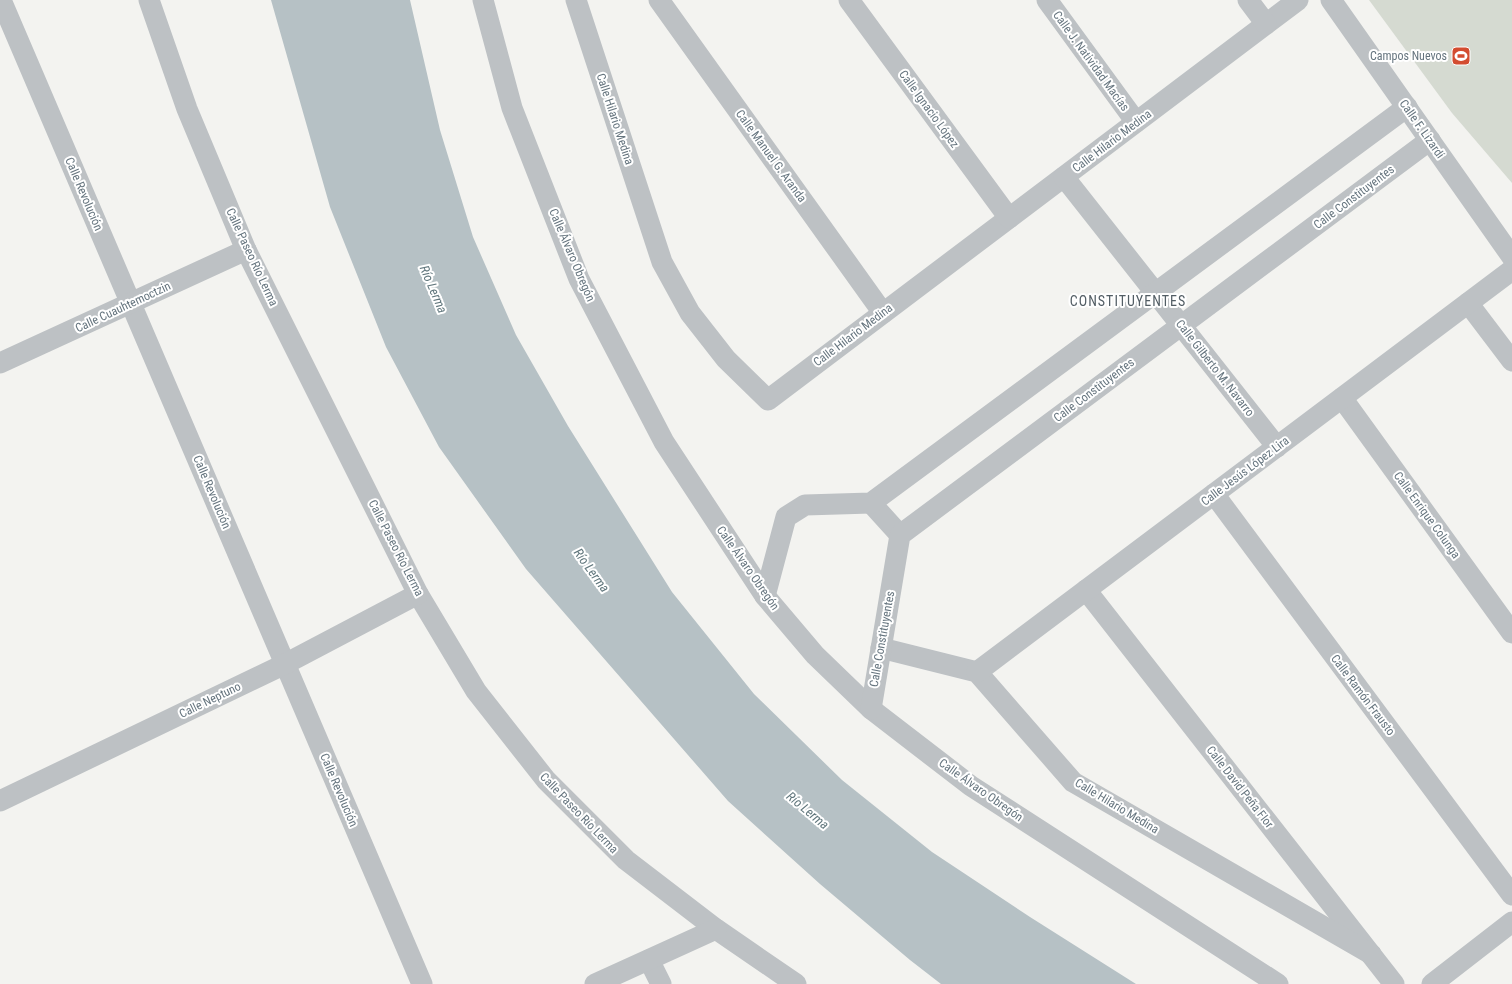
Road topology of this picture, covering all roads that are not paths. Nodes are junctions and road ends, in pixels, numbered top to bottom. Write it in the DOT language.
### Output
graph roads {
  1 [pos="1,0"];
  2 [pos="149,0"];
  3 [pos="483,0"];
  4 [pos="576,0"];
  5 [pos="659,0"];
  6 [pos="849,0"];
  7 [pos="1047,0"];
  8 [pos="1248,0"];
  9 [pos="1298,0"];
  10 [pos="1331,0"];
  11 [pos="1266,24"];
  12 [pos="1407,107"];
  13 [pos="1136,122"];
  14 [pos="1430,140"];
  15 [pos="1064,177"];
  16 [pos="1009,218"];
  17 [pos="246,250"];
  18 [pos="1512,257"];
  19 [pos="1512,270"];
  20 [pos="1156,293"];
  21 [pos="131,303"];
  22 [pos="1468,303"];
  23 [pos="883,312"];
  24 [pos="1181,326"];
  25 [pos="1512,362"];
  26 [pos="0,363"];
  27 [pos="1342,398"];
  28 [pos="1277,447"];
  29 [pos="1214,494"];
  30 [pos="871,503"];
  31 [pos="900,535"];
  32 [pos="1086,590"];
  33 [pos="418,594"];
  34 [pos="765,596"];
  35 [pos="1512,633"];
  36 [pos="881,648"];
  37 [pos="285,664"];
  38 [pos="977,672"];
  39 [pos="871,709"];
  40 [pos="0,801"];
  41 [pos="1512,895"];
  42 [pos="1512,922"];
  43 [pos="716,929"];
  44 [pos="1371,954"];
  45 [pos="649,960"];
  46 [pos="422,984"];
  47 [pos="595,984"];
  48 [pos="661,984"];
  49 [pos="796,984"];
  50 [pos="1278,984"];
  51 [pos="1394,984"];
  52 [pos="1432,984"];
  1 -- 21 [label="street, Calle Revolución"];
  2 -- 17 [label="street, Calle Paseo Río Lerma"];
  3 -- 34 [label="street, Calle Álvaro Obregón"];
  4 -- 23 [label="street, Calle Hilario Medina"];
  5 -- 23 [label="street, Calle Manuel G. Aranda"];
  6 -- 16 [label="street, Calle Ignacio López"];
  7 -- 13 [label="street, Calle J. Natividad Macías"];
  8 -- 11 [label="street"];
  9 -- 11 [label="street, Calle Hilario Medina"];
  10 -- 12 [label="street, Calle F. Lizardi"];
  11 -- 13 [label="street, Calle Hilario Medina"];
  12 -- 14 [label="street, Calle F. Lizardi"];
  12 -- 20 [label="street"];
  13 -- 15 [label="street, Calle Hilario Medina"];
  14 -- 18 [label="street, Calle F. Lizardi"];
  14 -- 24 [label="street, Calle Constituyentes"];
  15 -- 16 [label="street, Calle Hilario Medina"];
  15 -- 20 [label="street, Calle Gilberto M. Navarro"];
  16 -- 23 [label="street, Calle Hilario Medina"];
  17 -- 21 [label="street, Calle Cuauhtemoctzin"];
  17 -- 33 [label="street, Calle Paseo Río Lerma"];
  19 -- 22 [label="street, Calle Jesús López Lira"];
  20 -- 24 [label="street, Calle Gilberto M. Navarro"];
  20 -- 30 [label="street"];
  21 -- 26 [label="street, Calle Cuauhtemoctzin"];
  21 -- 37 [label="street, Calle Revolución"];
  22 -- 25 [label="street"];
  22 -- 27 [label="street, Calle Jesús López Lira"];
  24 -- 28 [label="street, Calle Gilberto M. Navarro"];
  24 -- 31 [label="street, Calle Constituyentes"];
  27 -- 28 [label="street, Calle Jesús López Lira"];
  27 -- 35 [label="street, Calle Enrique Colunga"];
  28 -- 29 [label="street, Calle Jesús López Lira"];
  29 -- 32 [label="street, Calle Jesús López Lira"];
  29 -- 41 [label="street, Calle Ramón Frausto"];
  30 -- 31 [label="street"];
  30 -- 34 [label="street"];
  31 -- 36 [label="street, Calle Constituyentes"];
  32 -- 38 [label="street, Calle Jesús López Lira"];
  32 -- 44 [label="street, Calle David Peña Flor"];
  33 -- 37 [label="street, Calle Neptuno"];
  33 -- 43 [label="street, Calle Paseo Río Lerma"];
  34 -- 39 [label="street, Calle Álvaro Obregón"];
  36 -- 38 [label="street"];
  36 -- 39 [label="street, Calle Constituyentes"];
  37 -- 40 [label="street, Calle Neptuno"];
  37 -- 46 [label="street, Calle Revolución"];
  38 -- 44 [label="street, Calle Hilario Medina"];
  39 -- 50 [label="street, Calle Álvaro Obregón"];
  42 -- 52 [label="street"];
  43 -- 45 [label="street"];
  43 -- 49 [label="street, Calle Paseo Río Lerma"];
  44 -- 51 [label="street, Calle David Peña Flor"];
  45 -- 47 [label="street"];
  45 -- 48 [label="street"];
}
